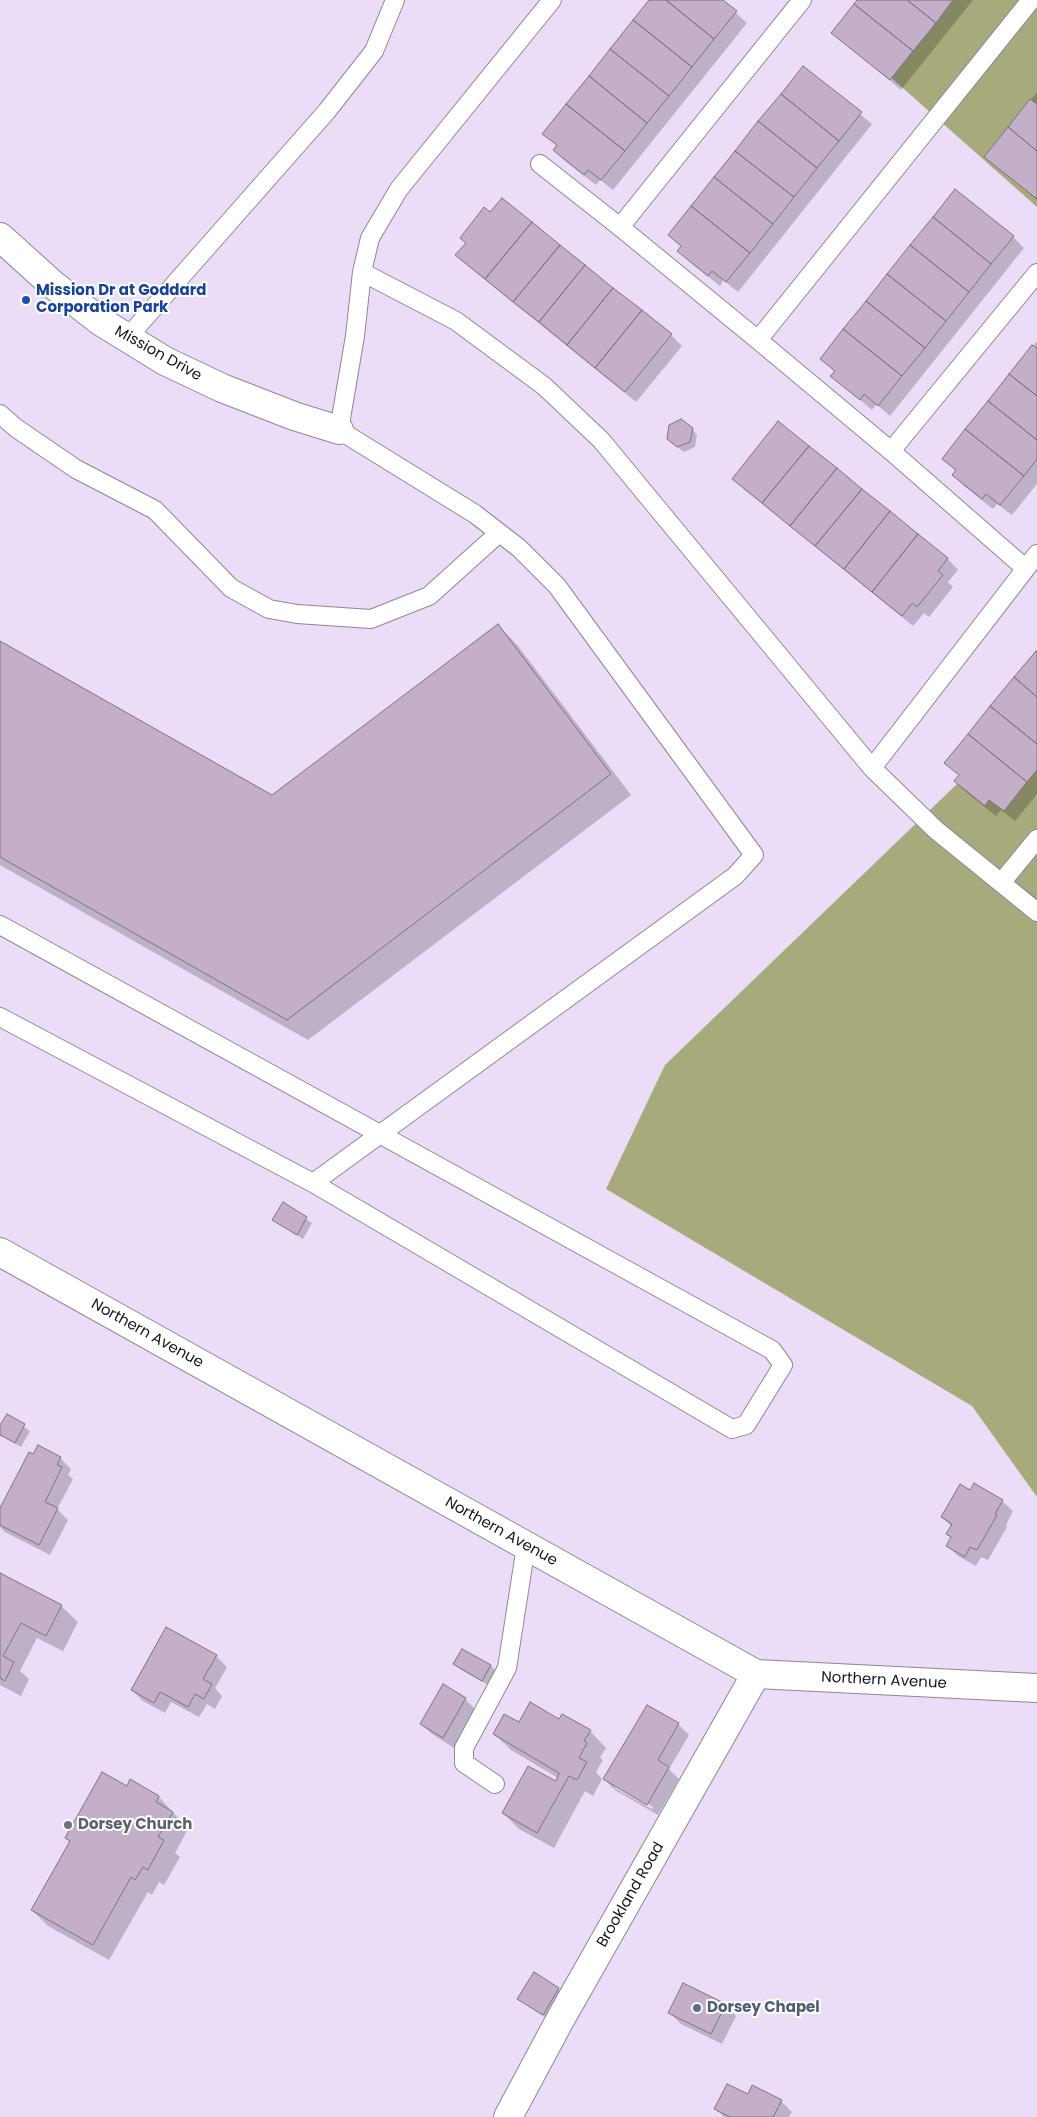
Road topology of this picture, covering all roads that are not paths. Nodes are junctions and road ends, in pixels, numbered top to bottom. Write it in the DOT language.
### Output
graph roads {
  1 [pos="395,0"];
  2 [pos="552,0"];
  3 [pos="802,0"];
  4 [pos="1031,0"];
  5 [pos="540,164"];
  6 [pos="620,226"];
  7 [pos="0,237"];
  8 [pos="362,272"];
  9 [pos="1037,273"];
  10 [pos="127,338"];
  11 [pos="758,340"];
  12 [pos="0,414"];
  13 [pos="339,430"];
  14 [pos="891,451"];
  15 [pos="499,533"];
  16 [pos="1037,554"];
  17 [pos="1025,568"];
  18 [pos="872,768"];
  19 [pos="1037,839"];
  20 [pos="1001,883"];
  21 [pos="1037,912"];
  22 [pos="0,925"];
  23 [pos="0,1017"];
  24 [pos="380,1134"];
  25 [pos="313,1182"];
  26 [pos="0,1252"];
  27 [pos="526,1546"];
  28 [pos="756,1674"];
  29 [pos="1037,1688"];
  30 [pos="496,1784"];
  31 [pos="508,2117"];
  1 -- 10 [label="lane"];
  2 -- 8 [label="lane"];
  3 -- 6 [label="lane"];
  4 -- 11 [label="lane"];
  5 -- 6 [label="lane"];
  6 -- 11 [label="lane"];
  7 -- 10 [label="street, Mission Drive"];
  8 -- 13 [label="lane"];
  8 -- 18 [label="lane"];
  9 -- 14 [label="lane"];
  10 -- 13 [label="street, Mission Drive"];
  11 -- 14 [label="lane"];
  12 -- 15 [label="lane"];
  13 -- 15 [label="lane"];
  14 -- 17 [label="lane"];
  15 -- 24 [label="lane"];
  16 -- 17 [label="lane"];
  17 -- 18 [label="lane"];
  18 -- 20 [label="lane"];
  19 -- 20 [label="lane"];
  20 -- 21 [label="lane"];
  22 -- 24 [label="lane"];
  23 -- 25 [label="lane"];
  24 -- 25 [label="lane"];
  24 -- 25 [label="lane"];
  26 -- 27 [label="street, Northern Avenue"];
  27 -- 28 [label="street, Northern Avenue"];
  27 -- 30 [label="lane"];
  28 -- 29 [label="street, Northern Avenue"];
  28 -- 31 [label="street, Brookland Road"];
}
